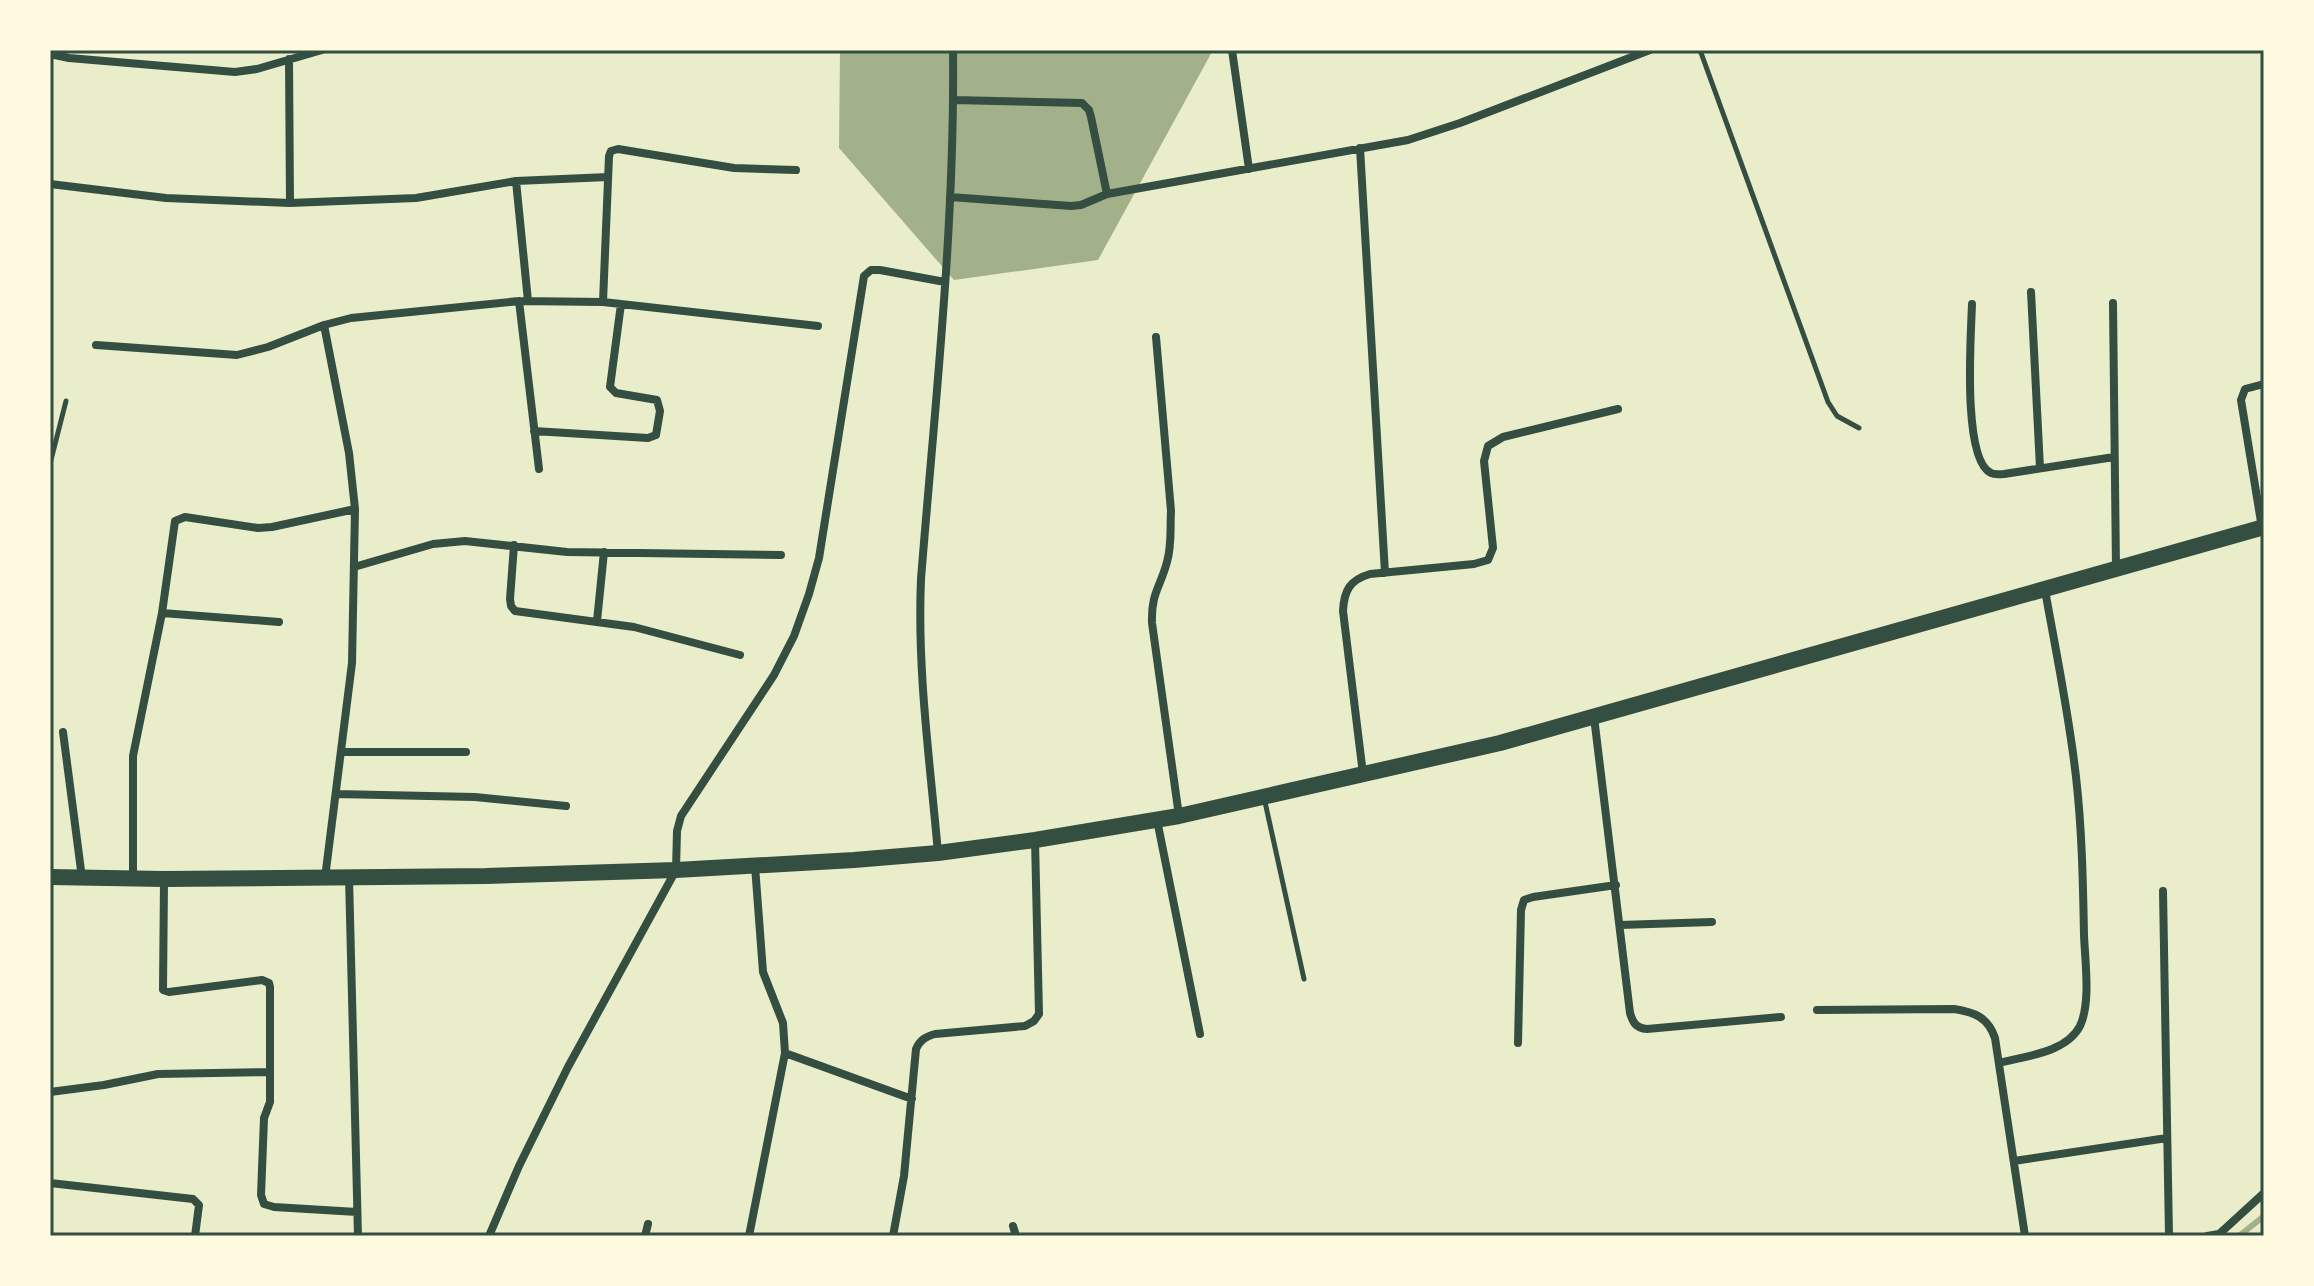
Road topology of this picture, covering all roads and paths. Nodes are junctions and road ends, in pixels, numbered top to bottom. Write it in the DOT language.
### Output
graph roads {
  1 [pos="322,50"];
  2 [pos="953,50"];
  3 [pos="1232,50"];
  4 [pos="1650,50"];
  5 [pos="1700,50"];
  6 [pos="50,54"];
  7 [pos="289,59"];
  8 [pos="953,100"];
  9 [pos="1360,148"];
  10 [pos="1249,169"];
  11 [pos="796,170"];
  12 [pos="608,177"];
  13 [pos="516,181"];
  14 [pos="50,184"];
  15 [pos="1107,194"];
  16 [pos="950,197"];
  17 [pos="290,203"];
  18 [pos="945,282"];
  19 [pos="2031,292"];
  20 [pos="523,301"];
  21 [pos="603,302"];
  22 [pos="2113,303"];
  23 [pos="621,304"];
  24 [pos="1972,304"];
  25 [pos="324,325"];
  26 [pos="818,326"];
  27 [pos="1156,337"];
  28 [pos="96,345"];
  29 [pos="2264,384"];
  30 [pos="66,401"];
  31 [pos="1618,409"];
  32 [pos="1859,428"];
  33 [pos="534,431"];
  34 [pos="2114,457"];
  35 [pos="50,464"];
  36 [pos="2040,468"];
  37 [pos="539,469"];
  38 [pos="355,509"];
  39 [pos="2263,528"];
  40 [pos="514,545"];
  41 [pos="604,552"];
  42 [pos="781,555"];
  43 [pos="354,567"];
  44 [pos="2116,569"];
  45 [pos="1385,573"];
  46 [pos="2045,590"];
  47 [pos="162,613"];
  48 [pos="597,621"];
  49 [pos="279,622"];
  50 [pos="740,655"];
  51 [pos="1594,717"];
  52 [pos="63,732"];
  53 [pos="342,752"];
  54 [pos="466,752"];
  55 [pos="1363,775"];
  56 [pos="336,794"];
  57 [pos="1264,797"];
  58 [pos="566,806"];
  59 [pos="1179,816"];
  60 [pos="1157,820"];
  61 [pos="1035,840"];
  62 [pos="938,853"];
  63 [pos="755,866"];
  64 [pos="671,870"];
  65 [pos="349,876"];
  66 [pos="50,877"];
  67 [pos="82,878"];
  68 [pos="325,878"];
  69 [pos="133,879"];
  70 [pos="164,879"];
  71 [pos="1616,885"];
  72 [pos="2163,891"];
  73 [pos="1712,922"];
  74 [pos="1620,925"];
  75 [pos="1304,979"];
  76 [pos="1817,1010"];
  77 [pos="1781,1017"];
  78 [pos="1200,1034"];
  79 [pos="1518,1043"];
  80 [pos="785,1053"];
  81 [pos="1999,1063"];
  82 [pos="269,1072"];
  83 [pos="50,1092"];
  84 [pos="912,1099"];
  85 [pos="2167,1138"];
  86 [pos="2014,1161"];
  87 [pos="50,1183"];
  88 [pos="2264,1193"];
  89 [pos="357,1212"];
  90 [pos="648,1224"];
  91 [pos="2218,1235"];
  92 [pos="195,1236"];
  93 [pos="358,1236"];
  94 [pos="489,1236"];
  95 [pos="645,1236"];
  96 [pos="749,1236"];
  97 [pos="893,1236"];
  98 [pos="2025,1236"];
  99 [pos="2169,1236"];
  100 [pos="2207,1236"];
  1 -- 7 [label="street"];
  2 -- 8 [label="street"];
  3 -- 10 [label="street"];
  4 -- 9 [label="street"];
  5 -- 32 [label="lane"];
  6 -- 7 [label="street"];
  7 -- 17 [label="street"];
  8 -- 15 [label="street"];
  8 -- 16 [label="street"];
  9 -- 10 [label="street"];
  9 -- 45 [label="street"];
  10 -- 15 [label="street"];
  11 -- 12 [label="street"];
  12 -- 13 [label="street"];
  12 -- 21 [label="street"];
  13 -- 17 [label="street"];
  13 -- 20 [label="street"];
  14 -- 17 [label="street"];
  15 -- 16 [label="street"];
  16 -- 18 [label="street"];
  18 -- 62 [label="street"];
  18 -- 64 [label="street"];
  19 -- 36 [label="street"];
  20 -- 21 [label="street"];
  20 -- 25 [label="street"];
  20 -- 33 [label="street"];
  21 -- 23 [label="street"];
  22 -- 34 [label="street"];
  23 -- 26 [label="street"];
  23 -- 33 [label="street"];
  24 -- 36 [label="street"];
  25 -- 28 [label="street"];
  25 -- 38 [label="street"];
  27 -- 59 [label="street"];
  29 -- 39 [label="street"];
  30 -- 35 [label="lane"];
  31 -- 45 [label="street"];
  33 -- 37 [label="street"];
  34 -- 36 [label="street"];
  34 -- 44 [label="street"];
  38 -- 43 [label="street"];
  38 -- 47 [label="street"];
  39 -- 44 [label="main road"];
  40 -- 41 [label="street"];
  40 -- 43 [label="street"];
  40 -- 48 [label="street"];
  41 -- 42 [label="street"];
  41 -- 48 [label="street"];
  43 -- 53 [label="street"];
  44 -- 46 [label="main road"];
  45 -- 55 [label="street"];
  46 -- 51 [label="main road"];
  46 -- 81 [label="street"];
  47 -- 49 [label="street"];
  47 -- 69 [label="street"];
  48 -- 50 [label="street"];
  51 -- 55 [label="main road"];
  51 -- 71 [label="street"];
  52 -- 67 [label="street"];
  53 -- 54 [label="street"];
  53 -- 56 [label="street"];
  55 -- 57 [label="main road"];
  56 -- 58 [label="street"];
  56 -- 68 [label="street"];
  57 -- 59 [label="main road"];
  57 -- 75 [label="lane"];
  59 -- 60 [label="main road"];
  60 -- 61 [label="main road"];
  60 -- 78 [label="street"];
  61 -- 62 [label="main road"];
  61 -- 84 [label="street"];
  62 -- 63 [label="main road"];
  63 -- 64 [label="main road"];
  63 -- 80 [label="street"];
  64 -- 65 [label="main road"];
  64 -- 94 [label="street"];
  65 -- 68 [label="main road"];
  65 -- 89 [label="street"];
  66 -- 67 [label="main road"];
  67 -- 69 [label="main road"];
  68 -- 70 [label="main road"];
  69 -- 70 [label="main road"];
  70 -- 82 [label="street"];
  71 -- 74 [label="street"];
  71 -- 79 [label="street"];
  72 -- 85 [label="street"];
  73 -- 74 [label="street"];
  74 -- 77 [label="street"];
  76 -- 81 [label="street"];
  80 -- 84 [label="street"];
  80 -- 96 [label="street"];
  81 -- 86 [label="street"];
  82 -- 83 [label="street"];
  82 -- 89 [label="street"];
  84 -- 97 [label="street"];
  85 -- 86 [label="street"];
  85 -- 99 [label="street"];
  86 -- 98 [label="street"];
  87 -- 92 [label="street"];
  88 -- 91 [label="street"];
  89 -- 93 [label="street"];
  90 -- 95 [label="street"];
  91 -- 100 [label="street"];
}
